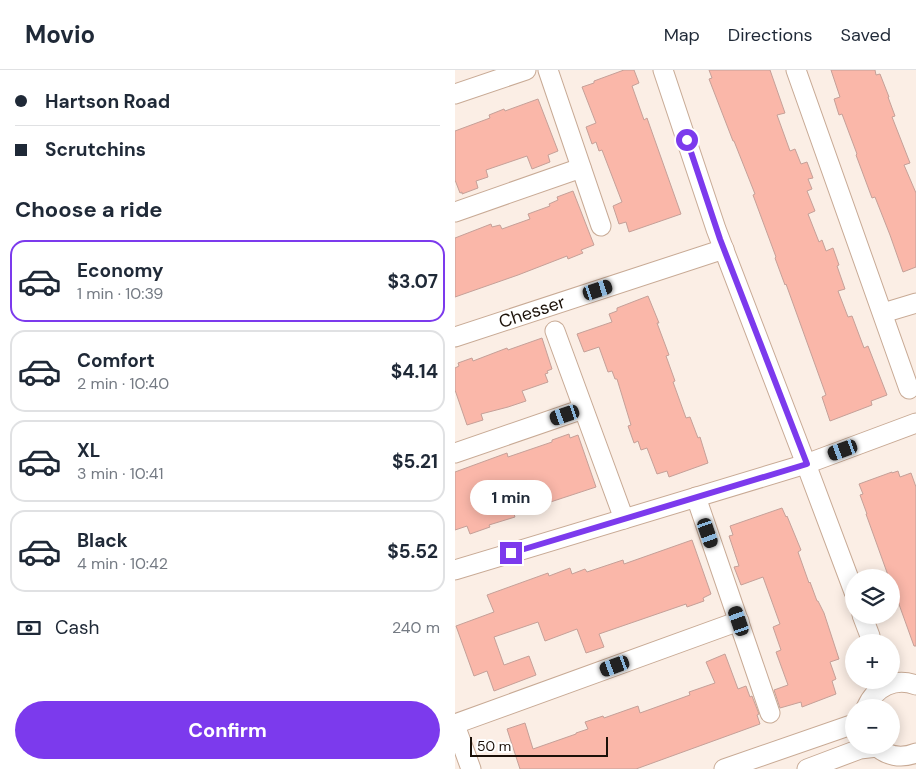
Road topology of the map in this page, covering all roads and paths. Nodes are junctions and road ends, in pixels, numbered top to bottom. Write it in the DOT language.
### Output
graph roads {
  1 [pos="526,70"];
  2 [pos="549,70"];
  3 [pos="663,70"];
  4 [pos="796,70"];
  5 [pos="455,94"];
  6 [pos="581,168"];
  7 [pos="455,212"];
  8 [pos="601,226"];
  9 [pos="724,249"];
  10 [pos="916,303"];
  11 [pos="883,313"];
  12 [pos="555,332"];
  13 [pos="455,337"];
  14 [pos="909,389"];
  15 [pos="583,409"];
  16 [pos="916,423"];
  17 [pos="455,453"];
  18 [pos="807,464"];
  19 [pos="696,497"];
  20 [pos="624,519"];
  21 [pos="846,569"];
  22 [pos="455,570"];
  23 [pos="739,621"];
  24 [pos="900,676"];
  25 [pos="911,684"];
  26 [pos="872,694"];
  27 [pos="770,713"];
  28 [pos="455,724"];
  29 [pos="845,727"];
  30 [pos="916,753"];
  31 [pos="847,754"];
  32 [pos="887,754"];
  33 [pos="896,754"];
  34 [pos="471,769"];
  35 [pos="724,769"];
  36 [pos="807,769"];
  37 [pos="907,769"];
  1 -- 5 [label="street"];
  2 -- 6 [label="street"];
  3 -- 9 [label="street"];
  4 -- 11 [label="street"];
  6 -- 7 [label="street"];
  6 -- 8 [label="street"];
  9 -- 13 [label="street, Chesser"];
  9 -- 18 [label="street"];
  10 -- 11 [label="street"];
  11 -- 14 [label="street"];
  12 -- 15 [label="street"];
  15 -- 17 [label="street"];
  15 -- 20 [label="street"];
  16 -- 18 [label="street"];
  18 -- 19 [label="street"];
  18 -- 21 [label="street"];
  19 -- 20 [label="street"];
  19 -- 23 [label="street"];
  20 -- 22 [label="street"];
  23 -- 27 [label="street"];
  23 -- 28 [label="street"];
  24 -- 25 [label="street"];
  25 -- 26 [label="street"];
  28 -- 34 [label="street"];
  29 -- 35 [label="street"];
  30 -- 33 [label="street"];
  31 -- 36 [label="street"];
  32 -- 37 [label="street"];
}
